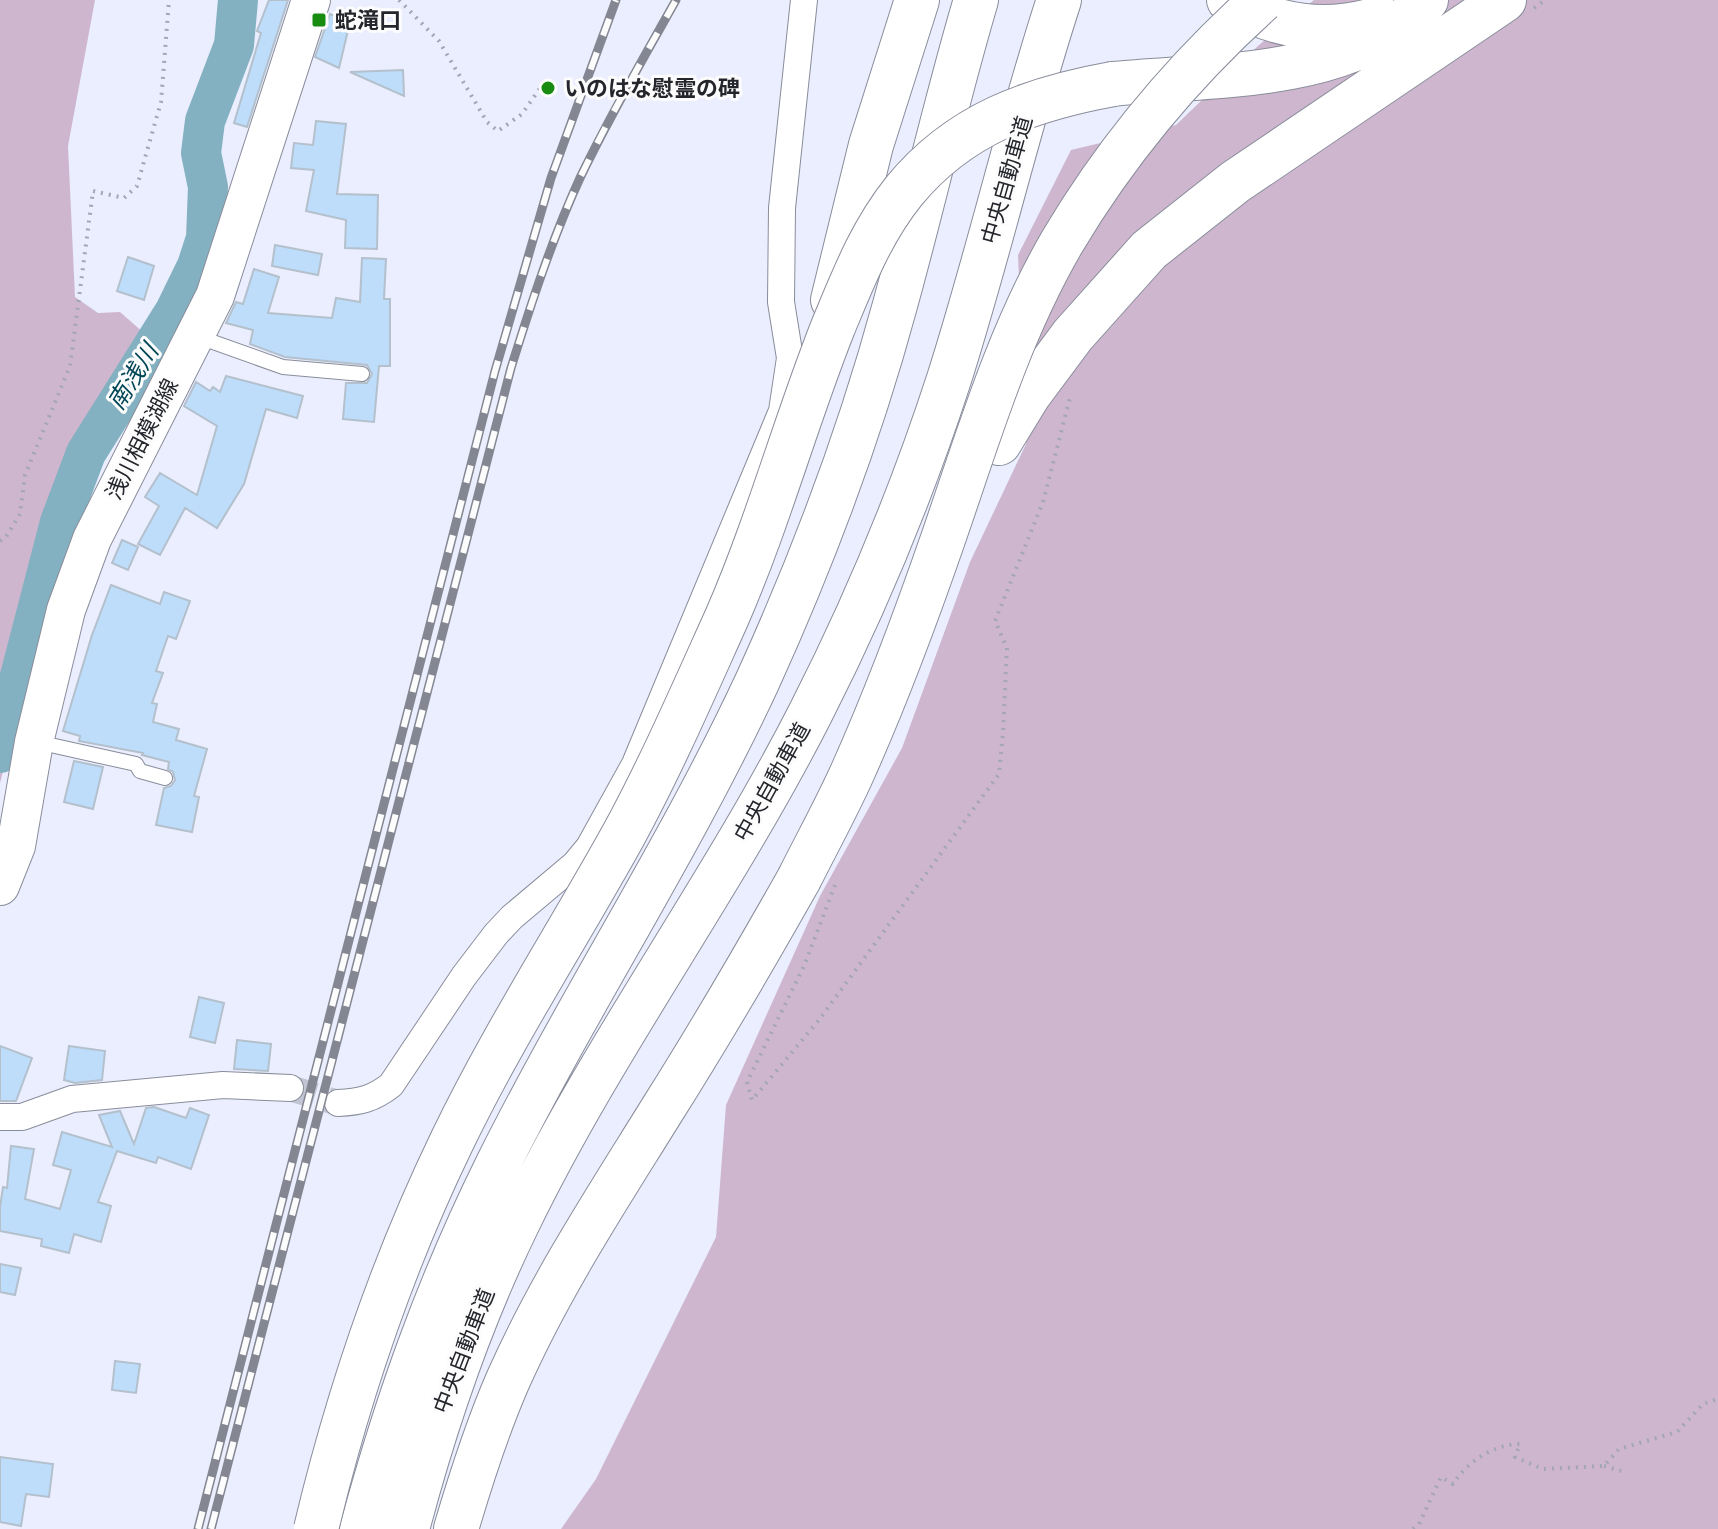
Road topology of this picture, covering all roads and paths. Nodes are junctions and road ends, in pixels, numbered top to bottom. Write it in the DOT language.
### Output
graph roads {
  1 [pos="169,0"];
  2 [pos="399,0"];
  3 [pos="804,0"];
  4 [pos="917,0"];
  5 [pos="976,0"];
  6 [pos="1059,0"];
  7 [pos="1229,0"];
  8 [pos="1262,0"];
  9 [pos="1416,0"];
  10 [pos="1426,0"];
  11 [pos="1545,0"];
  12 [pos="317,3"];
  13 [pos="1519,4"];
  14 [pos="543,84"];
  15 [pos="195,336"];
  16 [pos="817,369"];
  17 [pos="362,374"];
  18 [pos="1073,386"];
  19 [pos="0,541"];
  20 [pos="34,742"];
  21 [pos="852,773"];
  22 [pos="165,778"];
  23 [pos="818,878"];
  24 [pos="0,886"];
  25 [pos="290,1088"];
  26 [pos="338,1103"];
  27 [pos="0,1117"];
  28 [pos="1718,1399"];
  29 [pos="1604,1466"];
  30 [pos="1621,1471"];
  31 [pos="316,1529"];
  32 [pos="362,1529"];
  33 [pos="407,1529"];
  34 [pos="456,1529"];
  35 [pos="1413,1529"];
  1 -- 19 [label="path"];
  2 -- 14 [label="path"];
  3 -- 26 [label="street"];
  4 -- 16 [label="highway, bridge"];
  5 -- 32 [label="highway, 中央自動車道"];
  6 -- 33 [label="highway, 中央自動車道"];
  7 -- 9 [label="highway"];
  8 -- 21 [label="highway, bridge"];
  10 -- 16 [label="highway, bridge"];
  11 -- 13 [label="path"];
  12 -- 15 [label="main road, 浅川相模湖線"];
  13 -- 21 [label="highway, bridge"];
  15 -- 17 [label="lane"];
  15 -- 20 [label="main road, 浅川相模湖線"];
  16 -- 31 [label="highway, bridge"];
  18 -- 23 [label="path"];
  20 -- 22 [label="lane"];
  20 -- 24 [label="main road, 浅川相模湖線"];
  21 -- 23 [label="highway, bridge"];
  23 -- 34 [label="highway"];
  25 -- 27 [label="street"];
  28 -- 29 [label="path"];
  29 -- 30 [label="path"];
  29 -- 35 [label="path"];
}
